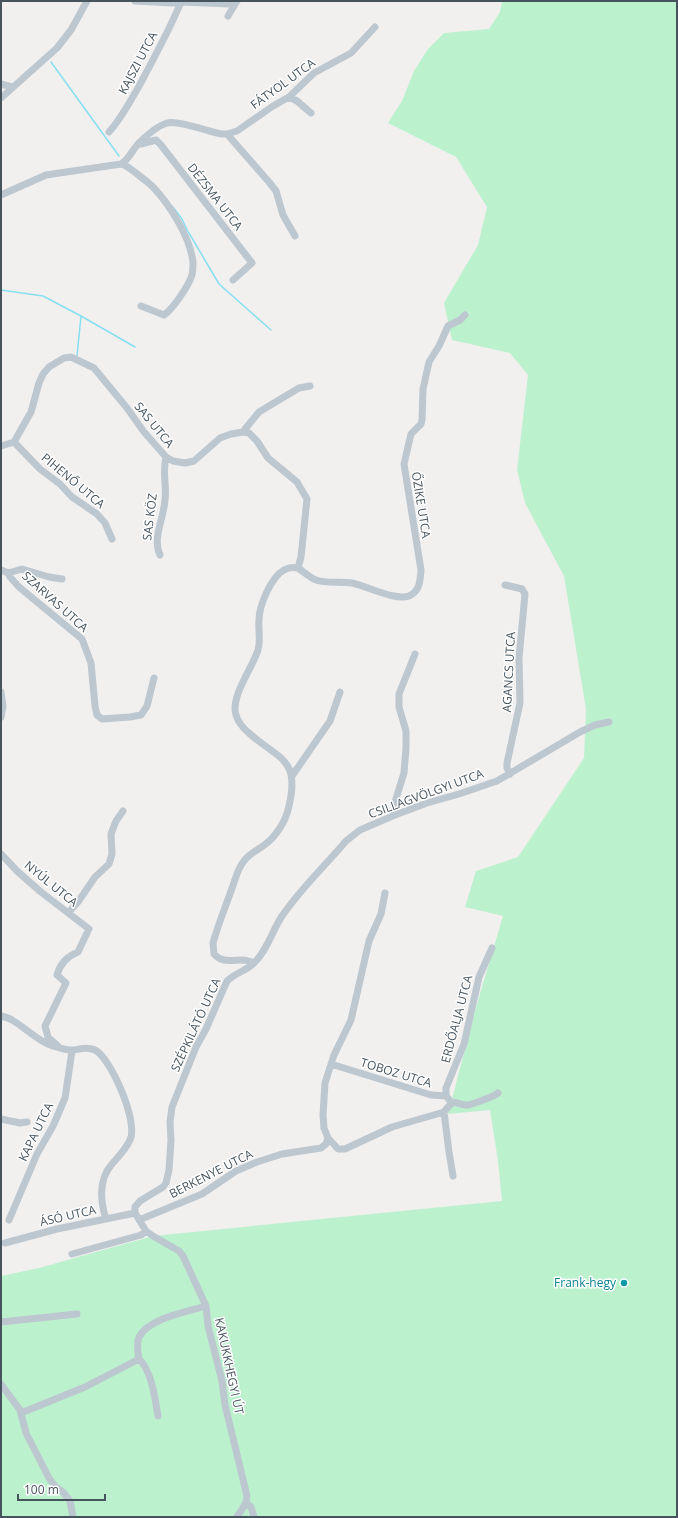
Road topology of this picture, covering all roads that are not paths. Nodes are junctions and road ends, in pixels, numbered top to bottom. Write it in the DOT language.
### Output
graph roads {
  1 [pos="87,1"];
  2 [pos="135,1"];
  3 [pos="237,1"];
  4 [pos="180,2"];
  5 [pos="228,16"];
  6 [pos="375,27"];
  7 [pos="1,84"];
  8 [pos="12,87"];
  9 [pos="289,97"];
  10 [pos="1,98"];
  11 [pos="311,113"];
  12 [pos="109,132"];
  13 [pos="227,134"];
  14 [pos="137,145"];
  15 [pos="121,164"];
  16 [pos="1,195"];
  17 [pos="295,236"];
  18 [pos="233,280"];
  19 [pos="141,306"];
  20 [pos="465,315"];
  21 [pos="310,386"];
  22 [pos="246,432"];
  23 [pos="14,442"];
  24 [pos="1,446"];
  25 [pos="166,457"];
  26 [pos="112,539"];
  27 [pos="160,555"];
  28 [pos="298,568"];
  29 [pos="1,570"];
  30 [pos="8,573"];
  31 [pos="62,579"];
  32 [pos="506,585"];
  33 [pos="415,654"];
  34 [pos="154,678"];
  35 [pos="1,692"];
  36 [pos="340,692"];
  37 [pos="1,715"];
  38 [pos="609,722"];
  39 [pos="510,774"];
  40 [pos="292,776"];
  41 [pos="123,810"];
  42 [pos="395,815"];
  43 [pos="1,854"];
  44 [pos="385,893"];
  45 [pos="69,912"];
  46 [pos="492,948"];
  47 [pos="254,963"];
  48 [pos="1,1016"];
  49 [pos="59,1048"];
  50 [pos="72,1051"];
  51 [pos="331,1064"];
  52 [pos="498,1093"];
  53 [pos="446,1096"];
  54 [pos="452,1103"];
  55 [pos="444,1112"];
  56 [pos="1,1118"];
  57 [pos="27,1122"];
  58 [pos="328,1138"];
  59 [pos="453,1176"];
  60 [pos="135,1213"];
  61 [pos="106,1219"];
  62 [pos="9,1220"];
  63 [pos="139,1220"];
  64 [pos="146,1231"];
  65 [pos="5,1243"];
  66 [pos="72,1254"];
  67 [pos="206,1306"];
  68 [pos="77,1314"];
  69 [pos="1,1322"];
  70 [pos="139,1359"];
  71 [pos="1,1384"];
  72 [pos="21,1413"];
  73 [pos="158,1416"];
  74 [pos="246,1503"];
  75 [pos="73,1517"];
  76 [pos="237,1517"];
  77 [pos="254,1517"];
  1 -- 8 [label="street"];
  2 -- 4 [label="street"];
  3 -- 4 [label="street"];
  3 -- 5 [label="street"];
  4 -- 12 [label="street, KAJSZI UTCA"];
  6 -- 9 [label="street, FÁTYOL UTCA"];
  7 -- 8 [label="street"];
  8 -- 10 [label="street"];
  9 -- 11 [label="street"];
  9 -- 13 [label="street, FÁTYOL UTCA"];
  13 -- 14 [label="street"];
  13 -- 17 [label="street"];
  14 -- 15 [label="street"];
  14 -- 18 [label="street, DÉZSMA UTCA"];
  15 -- 16 [label="street"];
  15 -- 19 [label="street"];
  20 -- 28 [label="street, ŐZIKE UTCA"];
  21 -- 22 [label="street"];
  22 -- 25 [label="street, SAS UTCA"];
  22 -- 28 [label="street"];
  23 -- 24 [label="street"];
  23 -- 25 [label="street, SAS UTCA"];
  23 -- 26 [label="street, PIHENŐ UTCA"];
  25 -- 27 [label="street, SAS KÖZ"];
  28 -- 40 [label="street"];
  29 -- 30 [label="street, SZARVAS UTCA"];
  30 -- 31 [label="street"];
  30 -- 34 [label="street, SZARVAS UTCA"];
  32 -- 39 [label="street, AGANCS UTCA"];
  33 -- 42 [label="street"];
  35 -- 37 [label="street"];
  36 -- 40 [label="street"];
  38 -- 39 [label="street, CSILLAGVÖLGYI UTCA"];
  39 -- 42 [label="street, CSILLAGVÖLGYI UTCA"];
  40 -- 47 [label="street"];
  41 -- 45 [label="street"];
  42 -- 47 [label="street, CSILLAGVÖLGYI UTCA"];
  43 -- 45 [label="street, NYÚL UTCA"];
  44 -- 51 [label="street"];
  45 -- 49 [label="street, NYÚL UTCA"];
  46 -- 53 [label="street, ERDŐALJA UTCA"];
  47 -- 60 [label="street, SZÉPKILÁTÓ UTCA"];
  48 -- 49 [label="street"];
  49 -- 50 [label="street"];
  50 -- 61 [label="street"];
  50 -- 62 [label="street, KAPA UTCA"];
  51 -- 53 [label="street, TOBOZ UTCA"];
  51 -- 58 [label="street"];
  52 -- 54 [label="street"];
  53 -- 54 [label="street, TOBOZ UTCA"];
  54 -- 55 [label="street"];
  55 -- 58 [label="street"];
  55 -- 59 [label="street"];
  56 -- 57 [label="street"];
  58 -- 63 [label="street, BERKENYE UTCA"];
  60 -- 61 [label="street, ÁSÓ UTCA"];
  60 -- 63 [label="street"];
  61 -- 65 [label="street, ÁSÓ UTCA"];
  63 -- 64 [label="street"];
  64 -- 66 [label="street"];
  64 -- 67 [label="street, KAKUKKHEGYI ÚT"];
  67 -- 70 [label="street"];
  67 -- 74 [label="street, KAKUKKHEGYI ÚT"];
  68 -- 69 [label="street"];
  70 -- 72 [label="street"];
  70 -- 73 [label="street"];
  71 -- 72 [label="street"];
  72 -- 75 [label="street"];
  74 -- 76 [label="street"];
  74 -- 77 [label="street"];
}
